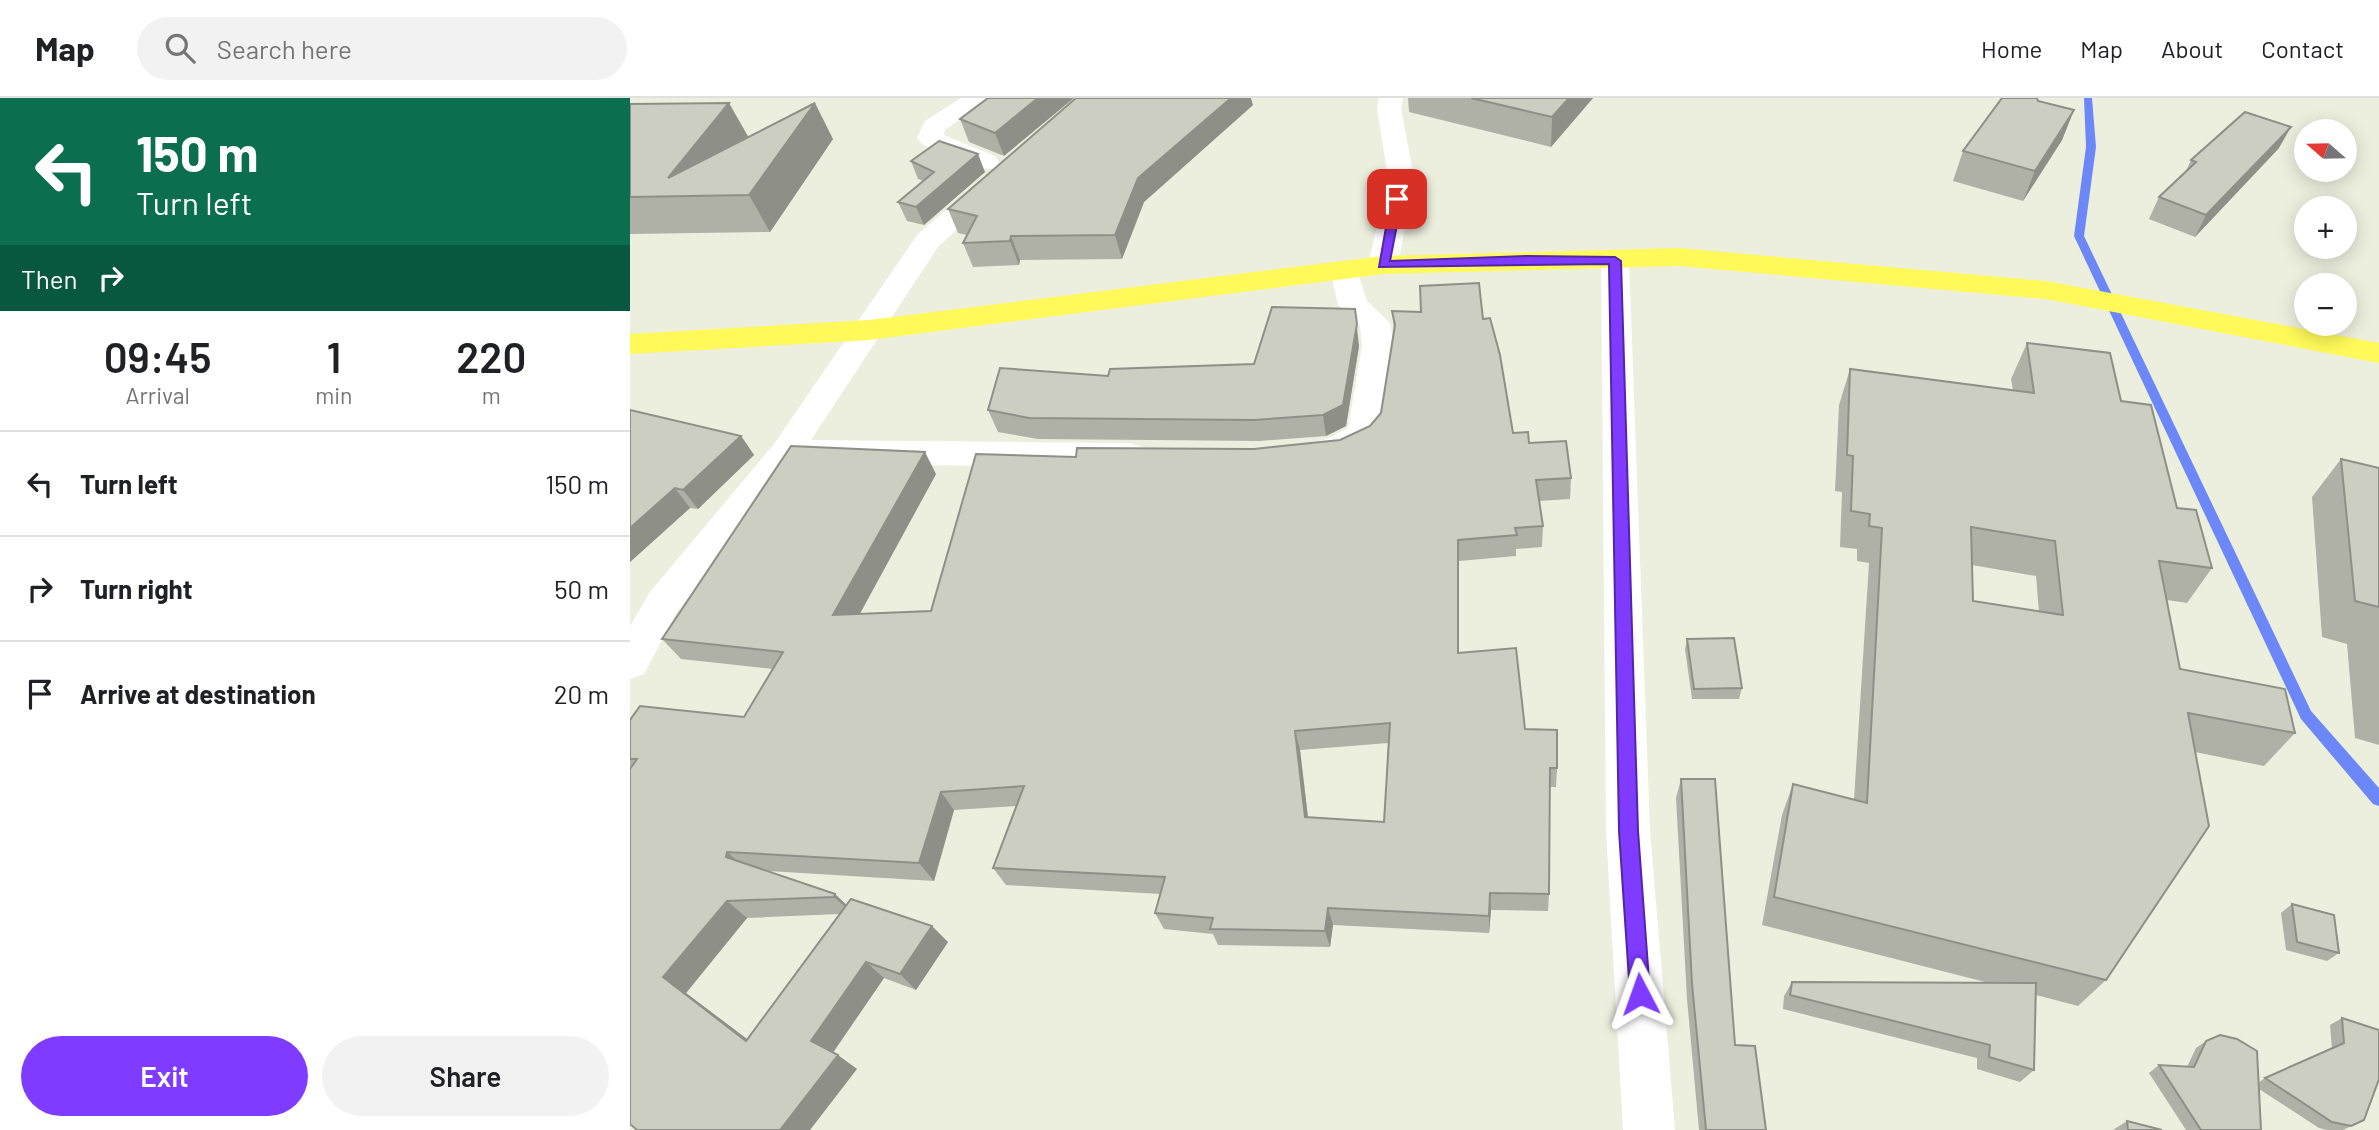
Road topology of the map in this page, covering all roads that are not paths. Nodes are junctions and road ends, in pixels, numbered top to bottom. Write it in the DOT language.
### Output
graph roads {
  1 [pos="978,98"];
  2 [pos="1391,98"];
  3 [pos="1615,261"];
  4 [pos="1383,265"];
  5 [pos="1345,270"];
  6 [pos="869,330"];
  7 [pos="630,344"];
  8 [pos="2379,353"];
  9 [pos="786,452"];
  10 [pos="1284,454"];
  11 [pos="1161,455"];
  12 [pos="630,663"];
  13 [pos="1649,1130"];
  1 -- 6 [label="street"];
  2 -- 4 [label="street"];
  3 -- 4 [label="highway"];
  3 -- 8 [label="highway"];
  3 -- 13 [label="street"];
  4 -- 5 [label="highway"];
  5 -- 6 [label="highway"];
  5 -- 10 [label="street"];
  6 -- 7 [label="highway"];
  6 -- 9 [label="street"];
  9 -- 11 [label="street"];
  9 -- 12 [label="street"];
}
